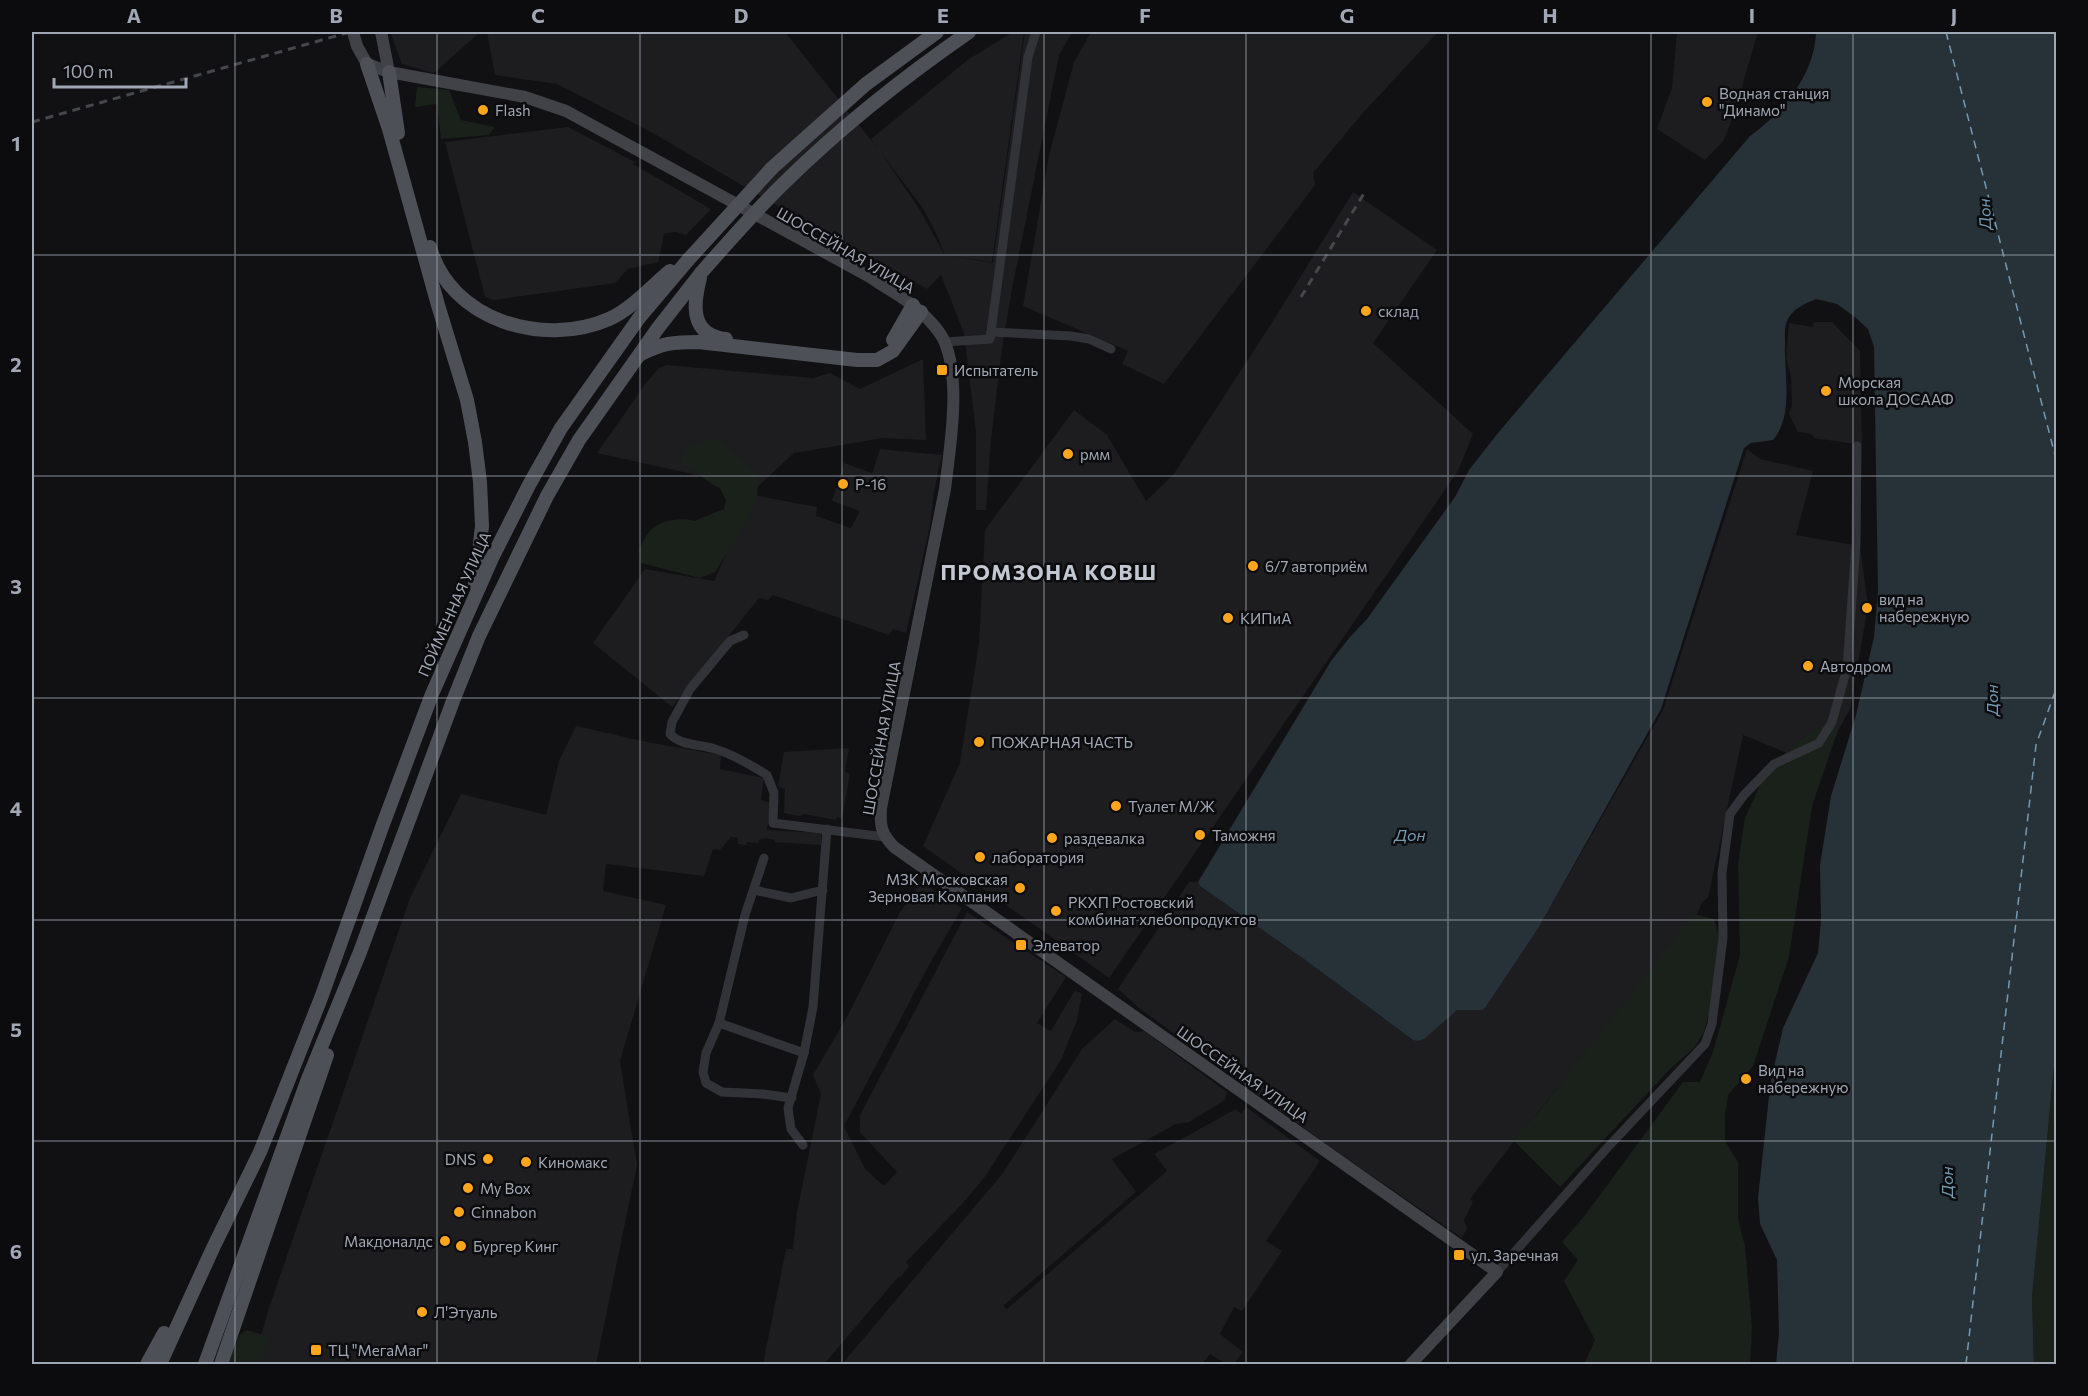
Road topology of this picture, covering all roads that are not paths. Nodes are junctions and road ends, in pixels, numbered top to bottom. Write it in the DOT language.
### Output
graph roads {
  1 [pos="353,32"];
  2 [pos="381,32"];
  3 [pos="937,32"];
  4 [pos="969,32"];
  5 [pos="1036,32"];
  6 [pos="367,64"];
  7 [pos="388,72"];
  8 [pos="376,90"];
  9 [pos="686,262"];
  10 [pos="701,273"];
  11 [pos="917,309"];
  12 [pos="990,335"];
  13 [pos="945,342"];
  14 [pos="1111,349"];
  15 [pos="639,356"];
  16 [pos="1857,446"];
  17 [pos="744,635"];
  18 [pos="457,640"];
  19 [pos="827,829"];
  20 [pos="885,837"];
  21 [pos="765,858"];
  22 [pos="754,890"];
  23 [pos="823,890"];
  24 [pos="343,995"];
  25 [pos="719,1023"];
  26 [pos="804,1053"];
  27 [pos="792,1098"];
  28 [pos="803,1145"];
  29 [pos="213,1248"];
  30 [pos="1497,1272"];
  31 [pos="147,1365"];
  32 [pos="160,1365"];
  33 [pos="206,1365"];
  34 [pos="221,1365"];
  35 [pos="1411,1365"];
  1 -- 6 [label="main road"];
  2 -- 7 [label="main road"];
  3 -- 9 [label="main road, bridge"];
  4 -- 10 [label="main road, bridge"];
  5 -- 12 [label="street"];
  6 -- 7 [label="main road"];
  6 -- 8 [label="main road"];
  7 -- 8 [label="main road"];
  7 -- 9 [label="main road"];
  7 -- 11 [label="main road, ШОССЕЙНАЯ УЛИЦА"];
  8 -- 18 [label="main road"];
  9 -- 18 [label="main road, ПОЙМЕННАЯ УЛИЦА"];
  10 -- 11 [label="main road"];
  10 -- 15 [label="main road"];
  11 -- 13 [label="main road, ШОССЕЙНАЯ УЛИЦА"];
  11 -- 15 [label="main road"];
  12 -- 13 [label="street"];
  12 -- 14 [label="street"];
  13 -- 20 [label="main road, ШОССЕЙНАЯ УЛИЦА"];
  15 -- 24 [label="main road"];
  16 -- 30 [label="street"];
  17 -- 19 [label="street, ШОССЕЙНАЯ УЛИЦА"];
  18 -- 29 [label="main road, ПОЙМЕННАЯ УЛИЦА"];
  19 -- 20 [label="street, ШОССЕЙНАЯ УЛИЦА"];
  19 -- 23 [label="street"];
  20 -- 30 [label="main road, ШОССЕЙНАЯ УЛИЦА"];
  21 -- 22 [label="street"];
  22 -- 23 [label="street"];
  22 -- 25 [label="street"];
  23 -- 26 [label="street"];
  24 -- 33 [label="main road"];
  24 -- 34 [label="main road"];
  25 -- 26 [label="street"];
  25 -- 27 [label="street"];
  26 -- 27 [label="street"];
  27 -- 28 [label="street"];
  29 -- 31 [label="main road"];
  29 -- 32 [label="main road"];
  30 -- 35 [label="main road"];
}
